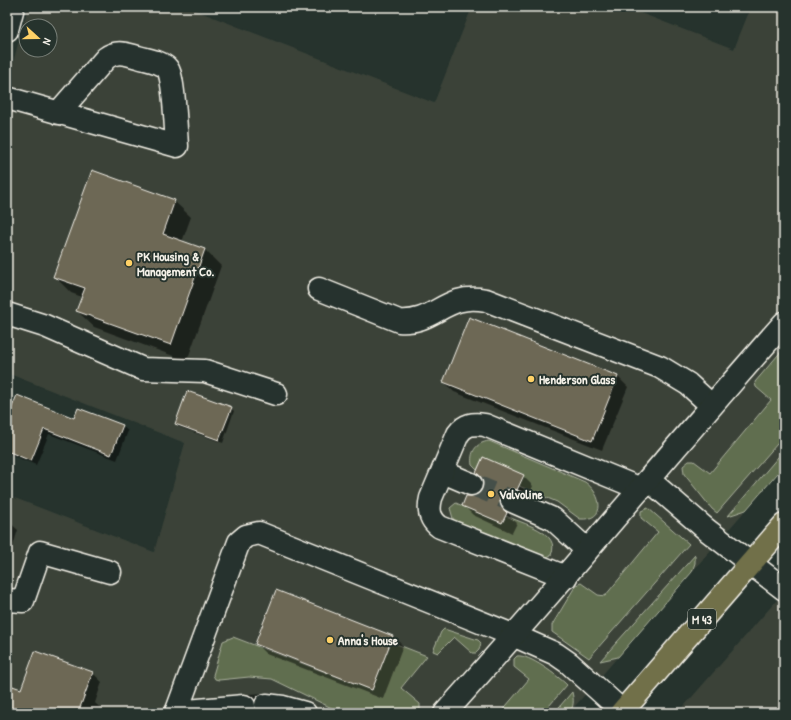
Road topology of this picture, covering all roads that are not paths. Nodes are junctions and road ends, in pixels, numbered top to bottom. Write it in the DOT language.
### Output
graph roads {
  1 [pos="13,7"];
  2 [pos="7,30"];
  3 [pos="7,98"];
  4 [pos="58,113"];
  5 [pos="319,289"];
  6 [pos="7,314"];
  7 [pos="784,323"];
  8 [pos="276,394"];
  9 [pos="711,405"];
  10 [pos="443,472"];
  11 [pos="471,484"];
  12 [pos="645,485"];
  13 [pos="512,501"];
  14 [pos="784,525"];
  15 [pos="587,550"];
  16 [pos="751,563"];
  17 [pos="110,572"];
  18 [pos="566,577"];
  19 [pos="784,589"];
  20 [pos="7,600"];
  21 [pos="515,636"];
  22 [pos="266,705"];
  23 [pos="244,706"];
  24 [pos="621,712"];
  25 [pos="176,713"];
  26 [pos="305,713"];
  27 [pos="445,713"];
  1 -- 2 [label="street"];
  3 -- 4 [label="street"];
  4 -- 4 [label="street"];
  5 -- 9 [label="street"];
  6 -- 8 [label="street"];
  7 -- 9 [label="street"];
  9 -- 12 [label="street"];
  10 -- 11 [label="street"];
  10 -- 12 [label="street"];
  10 -- 18 [label="street"];
  12 -- 15 [label="street"];
  12 -- 16 [label="street"];
  13 -- 15 [label="street"];
  14 -- 16 [label="main road, M 43"];
  15 -- 18 [label="street"];
  16 -- 19 [label="street"];
  16 -- 24 [label="main road, M 43"];
  17 -- 20 [label="street"];
  18 -- 21 [label="street"];
  21 -- 24 [label="street"];
  21 -- 25 [label="street"];
  21 -- 27 [label="street"];
  22 -- 26 [label="street"];
  23 -- 25 [label="street"];
}
